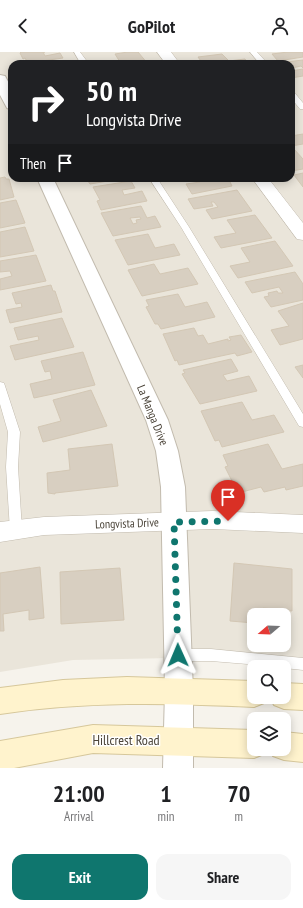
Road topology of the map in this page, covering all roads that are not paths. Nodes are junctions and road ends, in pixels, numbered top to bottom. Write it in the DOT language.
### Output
graph roads {
  1 [pos="253,52"];
  2 [pos="260,60"];
  3 [pos="0,79"];
  4 [pos="8,97"];
  5 [pos="295,98"];
  6 [pos="303,107"];
  7 [pos="47,182"];
  8 [pos="156,182"];
  9 [pos="263,182"];
  10 [pos="303,235"];
  11 [pos="0,386"];
  12 [pos="303,423"];
  13 [pos="174,522"];
  14 [pos="303,524"];
  15 [pos="8,531"];
  16 [pos="178,655"];
  17 [pos="303,664"];
  18 [pos="179,691"];
  19 [pos="247,694"];
  20 [pos="291,696"];
  21 [pos="303,697"];
  22 [pos="0,701"];
  23 [pos="247,745"];
  24 [pos="291,747"];
  25 [pos="303,748"];
  26 [pos="178,754"];
  27 [pos="0,756"];
  1 -- 2 [label="lane"];
  3 -- 4 [label="street"];
  5 -- 6 [label="lane"];
  7 -- 13 [label="street, La Manga Drive"];
  8 -- 12 [label="lane"];
  9 -- 10 [label="street"];
  11 -- 15 [label="lane"];
  13 -- 14 [label="street, Longvista Drive"];
  13 -- 15 [label="street, Longvista Drive"];
  13 -- 16 [label="street, La Manga Drive"];
  16 -- 17 [label="lane"];
  16 -- 18 [label="street, La Manga Drive"];
  18 -- 19 [label="main road"];
  18 -- 22 [label="main road"];
  18 -- 26 [label="street, La Manga Drive"];
  20 -- 21 [label="main road"];
  23 -- 26 [label="main road, Hillcrest Road"];
  24 -- 25 [label="main road"];
  26 -- 27 [label="main road, Hillcrest Road"];
}
